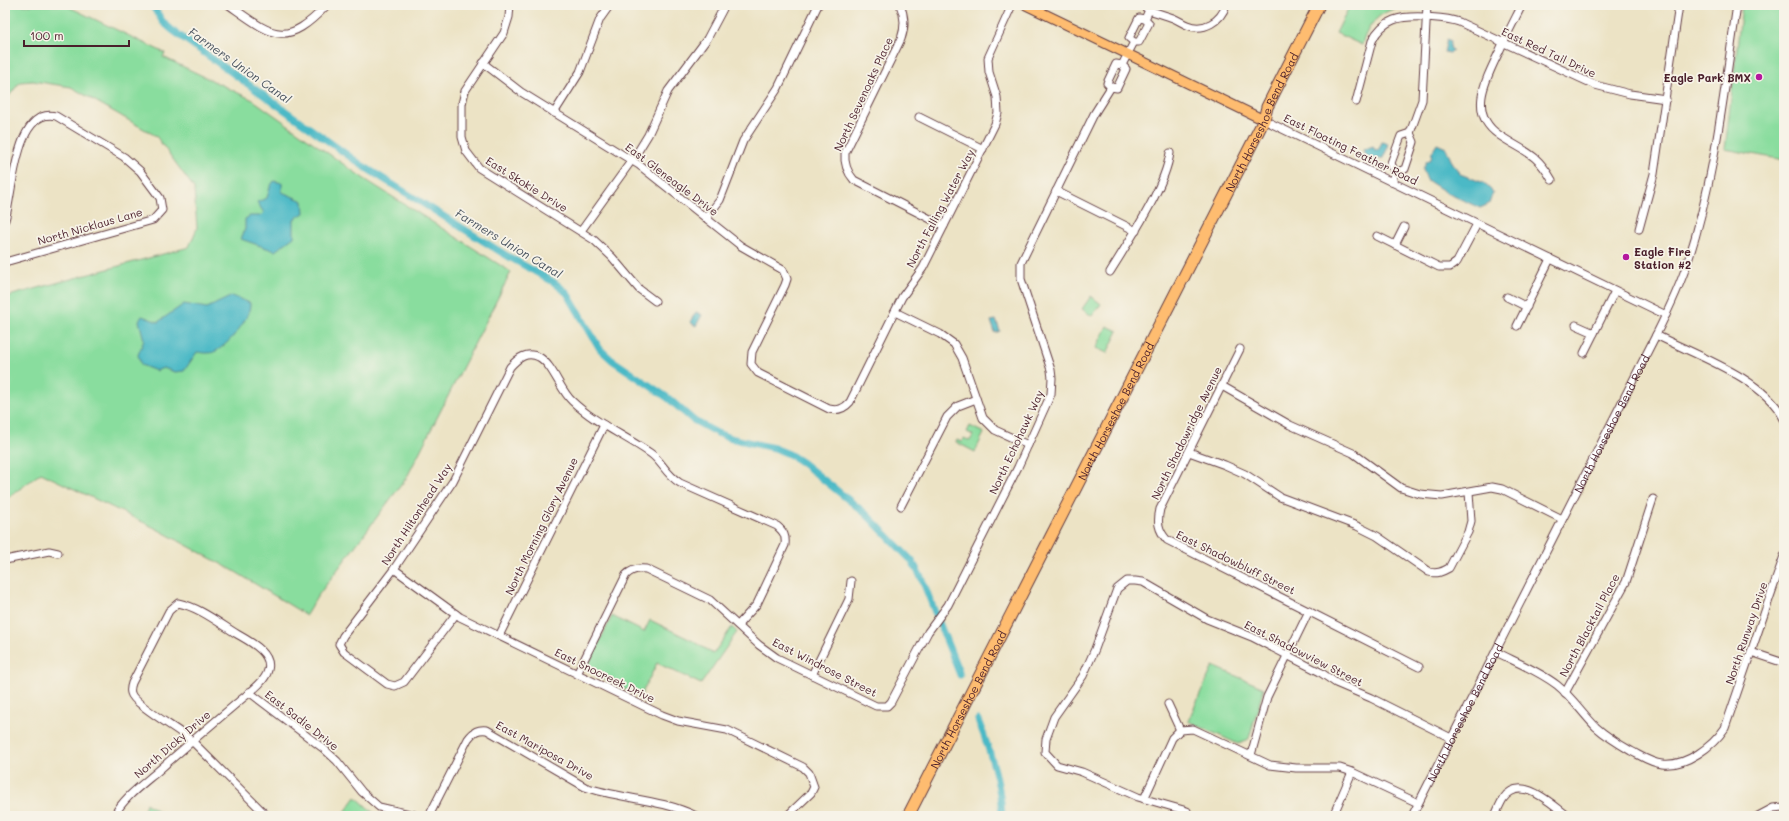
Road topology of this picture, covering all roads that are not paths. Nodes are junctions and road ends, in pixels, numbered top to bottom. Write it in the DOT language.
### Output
graph roads {
  1 [pos="229,5"];
  2 [pos="327,5"];
  3 [pos="510,5"];
  4 [pos="610,5"];
  5 [pos="724,5"];
  6 [pos="818,5"];
  7 [pos="900,5"];
  8 [pos="1012,5"];
  9 [pos="1026,5"];
  10 [pos="1142,5"];
  11 [pos="1226,5"];
  12 [pos="1319,5"];
  13 [pos="1427,5"];
  14 [pos="1522,5"];
  15 [pos="1679,5"];
  16 [pos="1736,5"];
  17 [pos="1149,10"];
  18 [pos="1426,17"];
  19 [pos="1145,19"];
  20 [pos="1134,42"];
  21 [pos="1503,43"];
  22 [pos="1128,54"];
  23 [pos="483,63"];
  24 [pos="1122,65"];
  25 [pos="1111,87"];
  26 [pos="1666,100"];
  27 [pos="1356,102"];
  28 [pos="554,113"];
  29 [pos="919,117"];
  30 [pos="1264,120"];
  31 [pos="1410,133"];
  32 [pos="983,149"];
  33 [pos="1170,153"];
  34 [pos="632,161"];
  35 [pos="1396,173"];
  36 [pos="1552,180"];
  37 [pos="1391,182"];
  38 [pos="1056,191"];
  39 [pos="706,218"];
  40 [pos="5,220"];
  41 [pos="1477,224"];
  42 [pos="944,226"];
  43 [pos="1404,227"];
  44 [pos="1639,229"];
  45 [pos="1136,230"];
  46 [pos="581,231"];
  47 [pos="1377,236"];
  48 [pos="1395,245"];
  49 [pos="1550,259"];
  50 [pos="5,262"];
  51 [pos="1110,272"];
  52 [pos="1615,291"];
  53 [pos="1508,297"];
  54 [pos="655,301"];
  55 [pos="1527,307"];
  56 [pos="895,312"];
  57 [pos="1666,315"];
  58 [pos="1576,324"];
  59 [pos="1517,326"];
  60 [pos="1594,333"];
  61 [pos="1656,336"];
  62 [pos="1240,349"];
  63 [pos="1584,353"];
  64 [pos="1222,386"];
  65 [pos="976,399"];
  66 [pos="841,409"];
  67 [pos="1784,419"];
  68 [pos="604,425"];
  69 [pos="1028,445"];
  70 [pos="1188,452"];
  71 [pos="1469,492"];
  72 [pos="1653,499"];
  73 [pos="901,506"];
  74 [pos="1562,519"];
  75 [pos="1158,528"];
  76 [pos="58,553"];
  77 [pos="1784,556"];
  78 [pos="5,560"];
  79 [pos="394,569"];
  80 [pos="851,581"];
  81 [pos="1309,611"];
  82 [pos="456,614"];
  83 [pos="738,625"];
  84 [pos="499,636"];
  85 [pos="1496,652"];
  86 [pos="1751,652"];
  87 [pos="1288,655"];
  88 [pos="1784,663"];
  89 [pos="1419,667"];
  90 [pos="577,674"];
  91 [pos="812,675"];
  92 [pos="249,692"];
  93 [pos="1565,693"];
  94 [pos="1168,704"];
  95 [pos="887,706"];
  96 [pos="1180,730"];
  97 [pos="1451,738"];
  98 [pos="192,741"];
  99 [pos="1250,755"];
  100 [pos="1352,772"];
  101 [pos="1144,799"];
  102 [pos="1418,803"];
  103 [pos="1784,807"];
  104 [pos="1187,811"];
  105 [pos="114,816"];
  106 [pos="267,816"];
  107 [pos="418,816"];
  108 [pos="429,816"];
  109 [pos="696,816"];
  110 [pos="787,816"];
  111 [pos="908,816"];
  112 [pos="1333,816"];
  113 [pos="1412,816"];
  114 [pos="1495,816"];
  115 [pos="1568,816"];
  116 [pos="1758,816"];
  1 -- 2 [label="street"];
  3 -- 23 [label="street"];
  4 -- 28 [label="street"];
  5 -- 34 [label="street"];
  6 -- 39 [label="street"];
  7 -- 42 [label="street, North Sevenoaks Place"];
  8 -- 32 [label="street, North Falling Water Way"];
  9 -- 22 [label="main road, East Floating Feather Road"];
  10 -- 17 [label="street"];
  11 -- 17 [label="street"];
  12 -- 30 [label="highway, North Horseshoe Bend Road"];
  13 -- 18 [label="street"];
  14 -- 21 [label="street"];
  15 -- 26 [label="street"];
  16 -- 57 [label="street, North Horseshoe Bend Road"];
  17 -- 19 [label="street"];
  18 -- 21 [label="street, East Red Tail Drive"];
  18 -- 27 [label="street, East Red Tail Drive"];
  18 -- 31 [label="street"];
  19 -- 20 [label="street"];
  19 -- 20 [label="street"];
  20 -- 22 [label="street, North Echohawk Way"];
  21 -- 26 [label="street, East Red Tail Drive"];
  21 -- 36 [label="street"];
  22 -- 24 [label="street, North Echohawk Way"];
  22 -- 30 [label="main road, East Floating Feather Road"];
  23 -- 28 [label="street, East Gleneagle Drive"];
  23 -- 46 [label="street, East Skokie Drive"];
  24 -- 25 [label="street, North Echohawk Way"];
  24 -- 25 [label="street, North Echohawk Way"];
  25 -- 38 [label="street, North Echohawk Way"];
  26 -- 44 [label="street"];
  28 -- 34 [label="street, East Gleneagle Drive"];
  29 -- 32 [label="street"];
  30 -- 37 [label="street, East Floating Feather Road"];
  30 -- 111 [label="highway, North Horseshoe Bend Road"];
  31 -- 35 [label="street"];
  31 -- 35 [label="street"];
  32 -- 42 [label="street, North Falling Water Way"];
  33 -- 45 [label="street"];
  34 -- 39 [label="street, East Gleneagle Drive"];
  34 -- 46 [label="street"];
  35 -- 37 [label="street"];
  37 -- 41 [label="street, East Floating Feather Road"];
  38 -- 45 [label="street"];
  38 -- 69 [label="street, North Echohawk Way"];
  39 -- 66 [label="street, East Gleneagle Drive"];
  40 -- 50 [label="street, North Nicklaus Lane"];
  41 -- 48 [label="street"];
  41 -- 49 [label="street, East Floating Feather Road"];
  42 -- 56 [label="street, North Falling Water Way"];
  43 -- 48 [label="street"];
  45 -- 51 [label="street"];
  46 -- 54 [label="street, East Skokie Drive"];
  47 -- 48 [label="street"];
  49 -- 52 [label="street, East Floating Feather Road"];
  49 -- 55 [label="street"];
  52 -- 57 [label="street, East Floating Feather Road"];
  52 -- 60 [label="street"];
  53 -- 55 [label="street"];
  55 -- 59 [label="street"];
  56 -- 65 [label="street"];
  56 -- 66 [label="street, North Falling Water Way"];
  57 -- 61 [label="street, North Horseshoe Bend Road"];
  58 -- 60 [label="street"];
  60 -- 63 [label="street"];
  61 -- 67 [label="street"];
  61 -- 74 [label="street, North Horseshoe Bend Road"];
  62 -- 64 [label="street, North Shadowridge Avenue"];
  64 -- 70 [label="street, North Shadowridge Avenue"];
  64 -- 71 [label="street"];
  65 -- 69 [label="street"];
  65 -- 73 [label="street"];
  68 -- 79 [label="street, North Hiltonhead Way"];
  68 -- 83 [label="street"];
  68 -- 84 [label="street, North Morning Glory Avenue"];
  69 -- 95 [label="street, North Echohawk Way"];
  70 -- 71 [label="street"];
  70 -- 75 [label="street, North Shadowridge Avenue"];
  71 -- 74 [label="street"];
  72 -- 93 [label="street, North Blacktail Place"];
  74 -- 85 [label="street, North Horseshoe Bend Road"];
  75 -- 81 [label="street, East Shadowbluff Street"];
  76 -- 78 [label="street"];
  77 -- 86 [label="street, North Runway Drive"];
  79 -- 82 [label="street, East Snocreek Drive"];
  79 -- 82 [label="street, North Hiltonhead Way"];
  80 -- 91 [label="street"];
  81 -- 87 [label="street"];
  81 -- 89 [label="street, East Shadowbluff Street"];
  82 -- 84 [label="street, East Snocreek Drive"];
  83 -- 90 [label="street, East Windrose Street"];
  83 -- 91 [label="street, East Windrose Street"];
  84 -- 90 [label="street, East Snocreek Drive"];
  85 -- 93 [label="street, North Runway Drive"];
  85 -- 97 [label="street, North Horseshoe Bend Road"];
  86 -- 88 [label="street"];
  86 -- 93 [label="street, North Runway Drive"];
  87 -- 97 [label="street, East Shadowview Street"];
  87 -- 99 [label="street"];
  87 -- 101 [label="street, East Shadowview Street"];
  90 -- 110 [label="street, East Snocreek Drive"];
  91 -- 95 [label="street, East Windrose Street"];
  92 -- 98 [label="street, North Dicky Drive"];
  92 -- 98 [label="street, North Dicky Drive"];
  92 -- 107 [label="street, East Sadie Drive"];
  94 -- 96 [label="street"];
  96 -- 99 [label="street"];
  96 -- 101 [label="street"];
  97 -- 102 [label="street, North Horseshoe Bend Road"];
  98 -- 105 [label="street, North Dicky Drive"];
  98 -- 106 [label="street"];
  99 -- 100 [label="street"];
  100 -- 102 [label="street"];
  100 -- 112 [label="street"];
  101 -- 104 [label="street"];
  102 -- 113 [label="street, North Horseshoe Bend Road"];
  103 -- 116 [label="street"];
  108 -- 109 [label="street, East Mariposa Drive"];
  114 -- 115 [label="street"];
}
